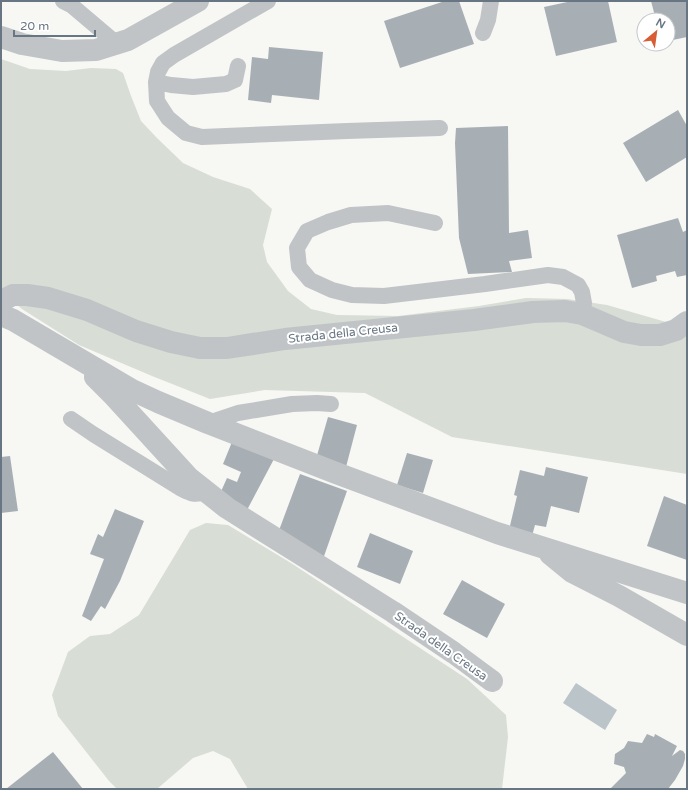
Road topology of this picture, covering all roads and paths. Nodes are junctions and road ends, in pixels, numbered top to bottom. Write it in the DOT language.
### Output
graph roads {
  1 [pos="63,1"];
  2 [pos="198,1"];
  3 [pos="268,1"];
  4 [pos="491,1"];
  5 [pos="482,33"];
  6 [pos="1,37"];
  7 [pos="116,43"];
  8 [pos="238,66"];
  9 [pos="156,82"];
  10 [pos="440,128"];
  11 [pos="435,223"];
  12 [pos="1,301"];
  13 [pos="582,314"];
  14 [pos="1,315"];
  15 [pos="687,322"];
  16 [pos="75,356"];
  17 [pos="331,404"];
  18 [pos="71,419"];
  19 [pos="208,423"];
  20 [pos="205,492"];
  21 [pos="540,546"];
  22 [pos="687,593"];
  23 [pos="687,635"];
  24 [pos="492,681"];
  1 -- 7 [label="lane"];
  2 -- 7 [label="street"];
  3 -- 9 [label="lane"];
  4 -- 5 [label="lane"];
  6 -- 7 [label="street"];
  8 -- 9 [label="lane"];
  9 -- 10 [label="lane"];
  11 -- 13 [label="lane"];
  12 -- 13 [label="street, Strada della Creusa"];
  13 -- 15 [label="street, Strada della Creusa"];
  14 -- 16 [label="street, Strada della Creusa"];
  16 -- 19 [label="street, Strada della Creusa"];
  16 -- 20 [label="street, Strada della Creusa"];
  17 -- 19 [label="lane"];
  18 -- 20 [label="lane"];
  19 -- 21 [label="street, Strada della Creusa"];
  20 -- 24 [label="street, Strada della Creusa"];
  21 -- 22 [label="street, Strada della Creusa"];
  21 -- 23 [label="street, Strada della Creusa"];
}
